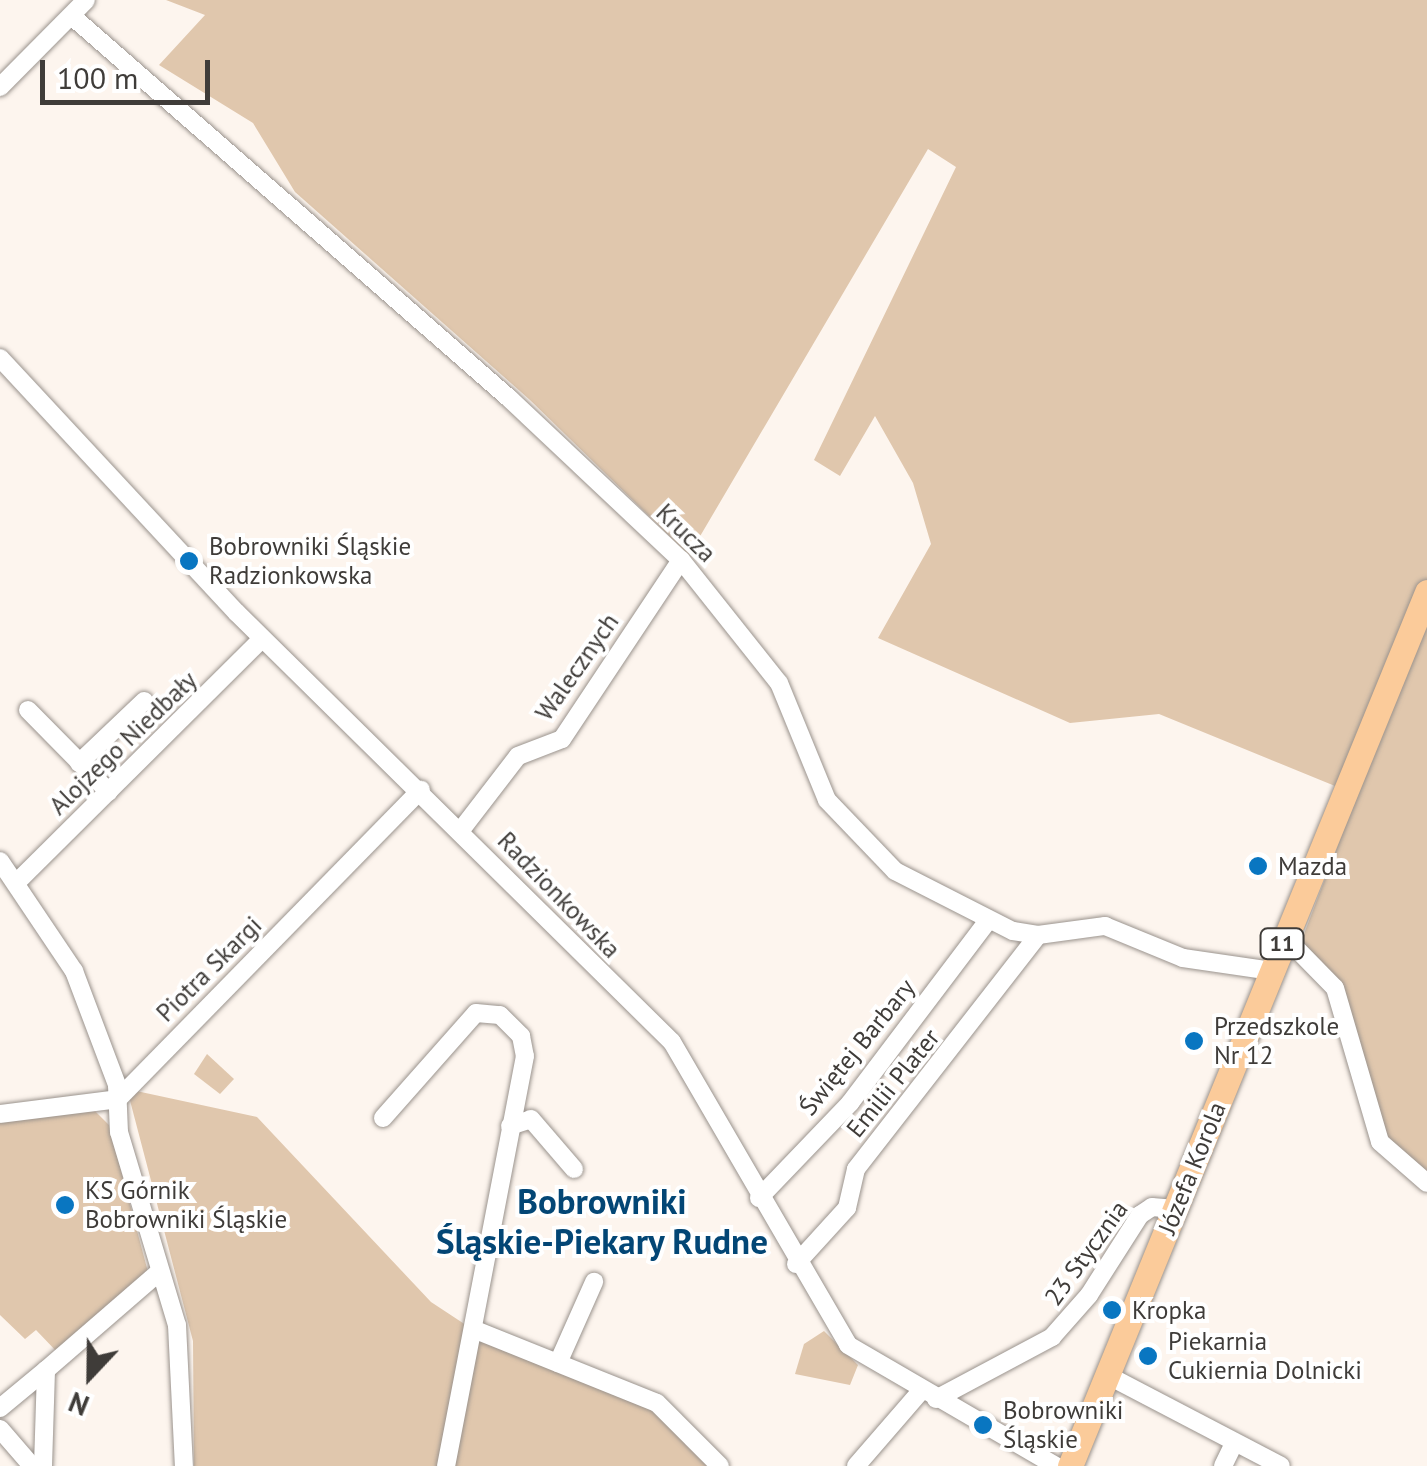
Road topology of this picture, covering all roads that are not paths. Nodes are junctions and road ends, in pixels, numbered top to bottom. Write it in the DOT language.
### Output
graph roads {
  1 [pos="86,0"];
  2 [pos="74,18"];
  3 [pos="0,87"];
  4 [pos="0,358"];
  5 [pos="681,560"];
  6 [pos="1427,592"];
  7 [pos="262,639"];
  8 [pos="144,701"];
  9 [pos="28,710"];
  10 [pos="79,763"];
  11 [pos="420,790"];
  12 [pos="109,792"];
  13 [pos="461,830"];
  14 [pos="0,861"];
  15 [pos="10,883"];
  16 [pos="987,922"];
  17 [pos="1038,936"];
  18 [pos="1285,938"];
  19 [pos="1272,971"];
  20 [pos="118,1099"];
  21 [pos="0,1114"];
  22 [pos="382,1118"];
  23 [pos="510,1126"];
  24 [pos="574,1169"];
  25 [pos="1427,1183"];
  26 [pos="759,1198"];
  27 [pos="1175,1209"];
  28 [pos="796,1264"];
  29 [pos="159,1272"];
  30 [pos="594,1282"];
  31 [pos="473,1329"];
  32 [pos="558,1364"];
  33 [pos="46,1370"];
  34 [pos="1107,1375"];
  35 [pos="928,1395"];
  36 [pos="0,1408"];
  37 [pos="0,1429"];
  38 [pos="1231,1458"];
  39 [pos="32,1466"];
  40 [pos="43,1466"];
  41 [pos="184,1466"];
  42 [pos="446,1466"];
  43 [pos="720,1466"];
  44 [pos="856,1466"];
  45 [pos="1056,1466"];
  46 [pos="1070,1466"];
  47 [pos="1281,1466"];
  1 -- 2 [label="street"];
  2 -- 3 [label="street"];
  2 -- 5 [label="street, Krucza"];
  4 -- 7 [label="street, Radzionkowska"];
  5 -- 13 [label="street, Walecznych"];
  5 -- 16 [label="street, Krucza"];
  6 -- 18 [label="highway, Józefa Korola / 11"];
  7 -- 11 [label="street, Radzionkowska"];
  7 -- 12 [label="street, Alojzego Niedbały"];
  8 -- 10 [label="street"];
  9 -- 10 [label="street"];
  10 -- 12 [label="street"];
  11 -- 13 [label="street, Radzionkowska"];
  11 -- 20 [label="street, Piotra Skargi"];
  12 -- 15 [label="street, Alojzego Niedbały"];
  13 -- 26 [label="street, Radzionkowska"];
  14 -- 15 [label="street"];
  15 -- 20 [label="street"];
  16 -- 17 [label="street, Krucza"];
  16 -- 26 [label="street, Świętej Barbary"];
  17 -- 19 [label="street, Krucza"];
  17 -- 28 [label="street, Emilii Plater"];
  18 -- 19 [label="highway, Józefa Korola / 11"];
  18 -- 25 [label="street"];
  19 -- 27 [label="highway, Józefa Korola / 11"];
  20 -- 21 [label="street"];
  20 -- 29 [label="street"];
  22 -- 23 [label="street"];
  23 -- 24 [label="street"];
  23 -- 31 [label="street"];
  26 -- 28 [label="street, Radzionkowska"];
  27 -- 34 [label="highway, Józefa Korola / 11"];
  27 -- 35 [label="street, 23 Stycznia"];
  28 -- 35 [label="street, Radzionkowska"];
  29 -- 33 [label="street"];
  29 -- 41 [label="street"];
  30 -- 32 [label="street"];
  31 -- 32 [label="street"];
  31 -- 42 [label="street"];
  32 -- 43 [label="street"];
  33 -- 36 [label="street"];
  33 -- 40 [label="street"];
  34 -- 38 [label="street"];
  34 -- 46 [label="highway, Józefa Korola / 11"];
  35 -- 44 [label="street"];
  35 -- 45 [label="street, Radzionkowska"];
  37 -- 39 [label="street"];
  38 -- 47 [label="street"];
}
